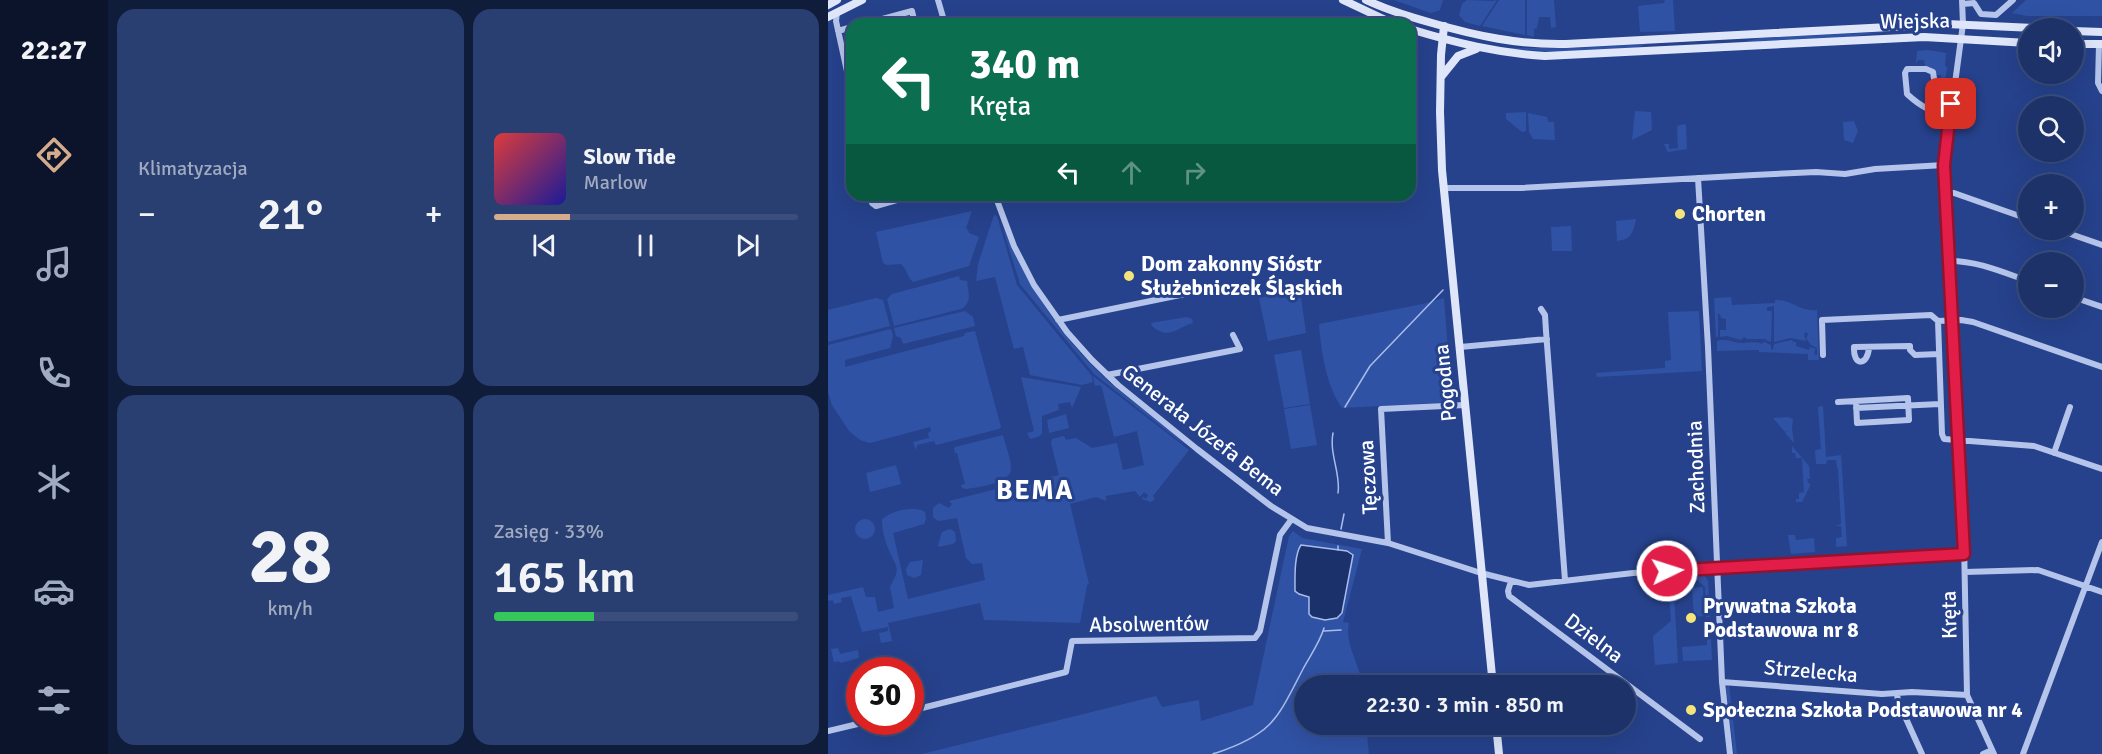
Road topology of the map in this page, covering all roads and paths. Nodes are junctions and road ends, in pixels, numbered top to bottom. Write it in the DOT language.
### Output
graph roads {
  1 [pos="837,0"];
  2 [pos="938,0"];
  3 [pos="1343,0"];
  4 [pos="1366,0"];
  5 [pos="2013,0"];
  6 [pos="858,1"];
  7 [pos="1962,2"];
  8 [pos="828,5"];
  9 [pos="832,17"];
  10 [pos="886,18"];
  11 [pos="914,18"];
  12 [pos="943,18"];
  13 [pos="1381,18"];
  14 [pos="1413,18"];
  15 [pos="1416,19"];
  16 [pos="1963,24"];
  17 [pos="1924,25"];
  18 [pos="1444,26"];
  19 [pos="846,29"];
  20 [pos="2018,29"];
  21 [pos="838,31"];
  22 [pos="1416,31"];
  23 [pos="2084,31"];
  24 [pos="2102,32"];
  25 [pos="1924,37"];
  26 [pos="1441,38"];
  27 [pos="1690,38"];
  28 [pos="1961,38"];
  29 [pos="1658,39"];
  30 [pos="2018,42"];
  31 [pos="2084,44"];
  32 [pos="2100,44"];
  33 [pos="1478,48"];
  34 [pos="1690,50"];
  35 [pos="1660,51"];
  36 [pos="846,67"];
  37 [pos="1440,77"];
  38 [pos="2102,91"];
  39 [pos="1933,112"];
  40 [pos="1950,115"];
  41 [pos="1944,165"];
  42 [pos="1698,178"];
  43 [pos="1444,188"];
  44 [pos="1946,193"];
  45 [pos="871,201"];
  46 [pos="894,201"];
  47 [pos="997,201"];
  48 [pos="2018,215"];
  49 [pos="2084,239"];
  50 [pos="2102,245"];
  51 [pos="1950,261"];
  52 [pos="2018,277"];
  53 [pos="1185,294"];
  54 [pos="2084,301"];
  55 [pos="2102,307"];
  56 [pos="1541,309"];
  57 [pos="1058,320"];
  58 [pos="1954,320"];
  59 [pos="1938,321"];
  60 [pos="1233,336"];
  61 [pos="1547,339"];
  62 [pos="1869,347"];
  63 [pos="1460,348"];
  64 [pos="1939,354"];
  65 [pos="1823,355"];
  66 [pos="2102,367"];
  67 [pos="1107,375"];
  68 [pos="1838,402"];
  69 [pos="1940,404"];
  70 [pos="1465,405"];
  71 [pos="1856,405"];
  72 [pos="1908,405"];
  73 [pos="1897,406"];
  74 [pos="2070,407"];
  75 [pos="1897,421"];
  76 [pos="1959,440"];
  77 [pos="2054,453"];
  78 [pos="2102,469"];
  79 [pos="1291,520"];
  80 [pos="2102,542"];
  81 [pos="1388,543"];
  82 [pos="1964,554"];
  83 [pos="1717,568"];
  84 [pos="1965,572"];
  85 [pos="1481,573"];
  86 [pos="1565,580"];
  87 [pos="1511,581"];
  88 [pos="2086,586"];
  89 [pos="2102,592"];
  90 [pos="1491,675"];
  91 [pos="1722,682"];
  92 [pos="1897,694"];
  93 [pos="1967,695"];
  94 [pos="924,708"];
  95 [pos="846,727"];
  96 [pos="828,731"];
  97 [pos="1497,735"];
  98 [pos="1700,739"];
  99 [pos="1993,752"];
  100 [pos="1499,754"];
  101 [pos="1730,754"];
  102 [pos="1922,754"];
  103 [pos="1983,754"];
  104 [pos="2023,754"];
  1 -- 8 [label="main road"];
  2 -- 12 [label="street"];
  3 -- 13 [label="main road"];
  4 -- 14 [label="main road, Wiejska"];
  5 -- 7 [label="street"];
  6 -- 9 [label="main road"];
  7 -- 16 [label="street"];
  9 -- 21 [label="street"];
  10 -- 11 [label="street"];
  15 -- 18 [label="main road, Wiejska"];
  16 -- 17 [label="main road, Wiejska"];
  16 -- 20 [label="main road"];
  16 -- 28 [label="street, Wiejska"];
  17 -- 25 [label="main road"];
  17 -- 27 [label="main road, Wiejska"];
  18 -- 26 [label="main road"];
  18 -- 29 [label="main road, Wiejska"];
  19 -- 21 [label="street"];
  21 -- 36 [label="street"];
  22 -- 26 [label="main road, Wiejska"];
  23 -- 24 [label="main road"];
  25 -- 28 [label="main road, Wiejska"];
  25 -- 34 [label="main road, Wiejska"];
  26 -- 33 [label="main road, Wiejska"];
  26 -- 37 [label="main road, Pogodna"];
  27 -- 29 [label="main road, Wiejska"];
  27 -- 34 [label="main road"];
  28 -- 30 [label="main road"];
  28 -- 40 [label="street, Kręta"];
  29 -- 35 [label="main road"];
  31 -- 32 [label="main road"];
  32 -- 38 [label="street"];
  33 -- 35 [label="main road, Wiejska"];
  33 -- 37 [label="main road"];
  34 -- 35 [label="main road, Wiejska"];
  37 -- 43 [label="main road, Pogodna"];
  39 -- 39 [label="street"];
  39 -- 40 [label="street"];
  40 -- 41 [label="street, Kręta"];
  41 -- 42 [label="street"];
  41 -- 44 [label="street, Kręta"];
  42 -- 43 [label="street"];
  42 -- 83 [label="street, Zachodnia"];
  43 -- 63 [label="main road, Pogodna"];
  44 -- 48 [label="street"];
  44 -- 51 [label="street, Kręta"];
  45 -- 46 [label="street"];
  47 -- 57 [label="street, Generała Józefa Bema"];
  49 -- 50 [label="street"];
  51 -- 52 [label="street"];
  51 -- 58 [label="street, Kręta"];
  53 -- 57 [label="street"];
  54 -- 55 [label="street"];
  56 -- 61 [label="street"];
  57 -- 67 [label="street, Generała Józefa Bema"];
  58 -- 59 [label="street"];
  58 -- 66 [label="street"];
  58 -- 76 [label="street, Kręta"];
  59 -- 64 [label="street"];
  59 -- 65 [label="street"];
  60 -- 67 [label="street"];
  61 -- 63 [label="street"];
  61 -- 86 [label="street"];
  62 -- 64 [label="street"];
  63 -- 70 [label="main road, Pogodna"];
  64 -- 69 [label="street"];
  67 -- 79 [label="street, Generała Józefa Bema"];
  68 -- 71 [label="street"];
  69 -- 72 [label="street"];
  69 -- 76 [label="street"];
  70 -- 81 [label="street, Tęczowa"];
  70 -- 85 [label="main road, Pogodna"];
  71 -- 72 [label="street"];
  71 -- 73 [label="street"];
  71 -- 75 [label="street"];
  72 -- 73 [label="street"];
  72 -- 75 [label="street"];
  73 -- 75 [label="street"];
  74 -- 77 [label="street"];
  76 -- 77 [label="street"];
  76 -- 82 [label="street, Kręta"];
  77 -- 78 [label="street"];
  79 -- 81 [label="street, Generała Józefa Bema"];
  79 -- 94 [label="street, Absolwentów"];
  80 -- 88 [label="street"];
  81 -- 85 [label="street, Generała Józefa Bema"];
  82 -- 83 [label="street, Generała Józefa Bema"];
  82 -- 84 [label="street, Kręta"];
  83 -- 86 [label="street, Generała Józefa Bema"];
  83 -- 91 [label="street, Zachodnia"];
  84 -- 88 [label="street"];
  84 -- 93 [label="street, Kręta"];
  85 -- 87 [label="street, Generała Józefa Bema"];
  85 -- 90 [label="main road, Pogodna"];
  86 -- 87 [label="street, Generała Józefa Bema"];
  87 -- 98 [label="street, Dzielna"];
  88 -- 89 [label="street"];
  88 -- 104 [label="street"];
  91 -- 92 [label="street, Strzelecka"];
  91 -- 101 [label="street, Zachodnia"];
  92 -- 93 [label="street, Strzelecka"];
  92 -- 102 [label="street"];
  93 -- 99 [label="street, Kręta"];
  95 -- 96 [label="street"];
  97 -- 100 [label="main road"];
  99 -- 103 [label="street"];
}
